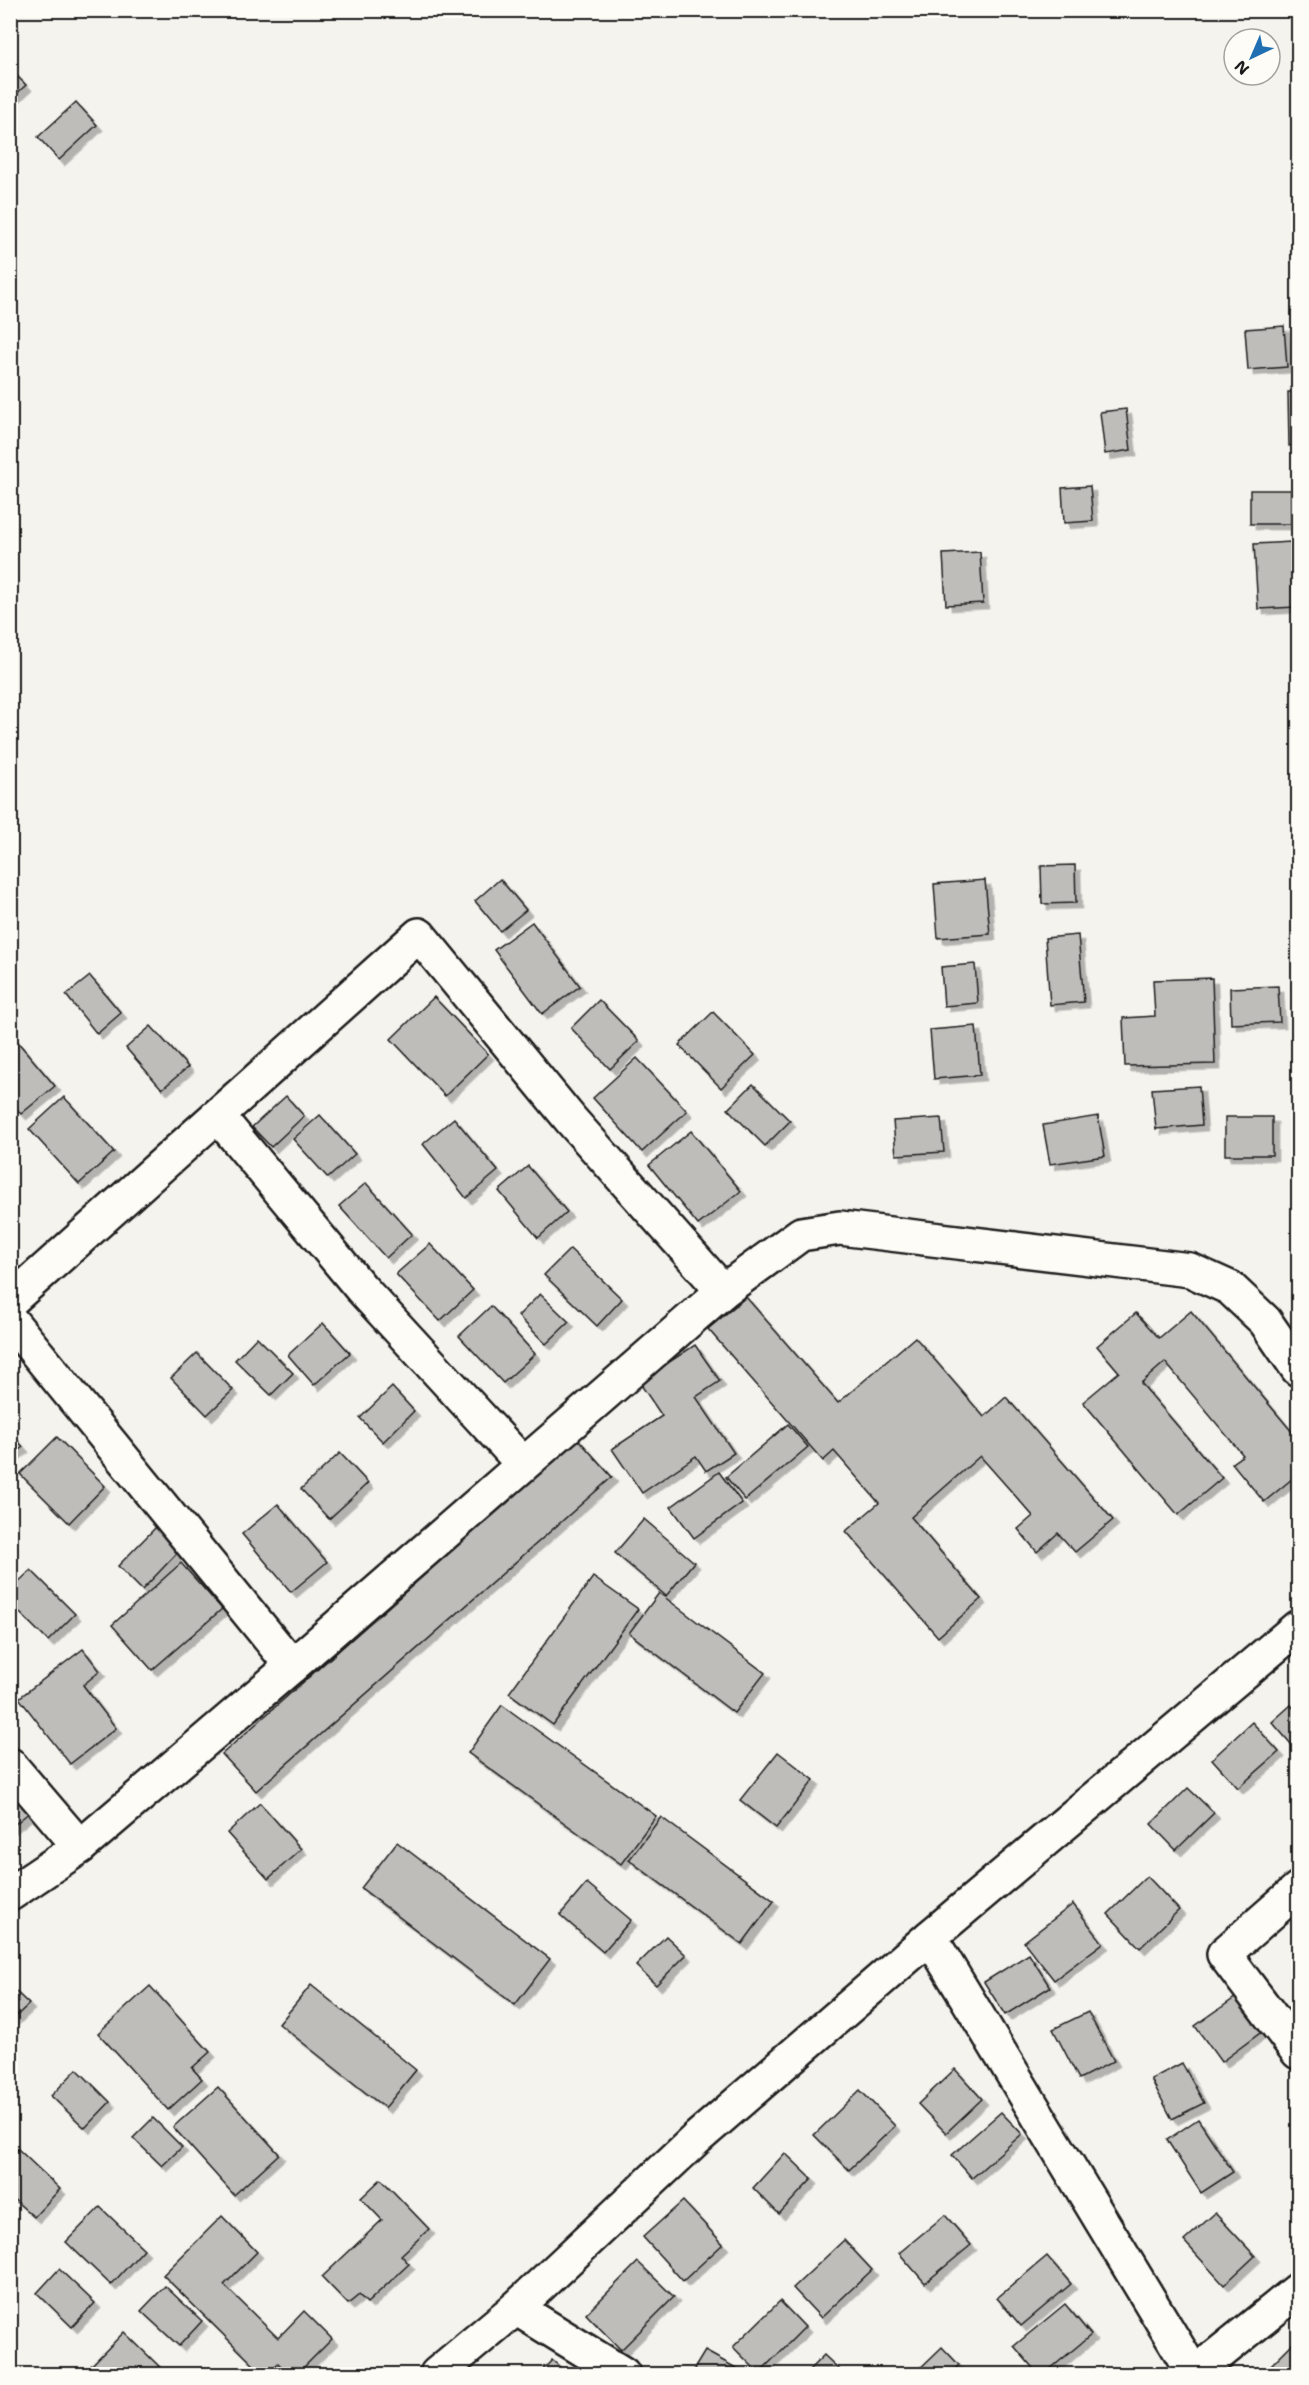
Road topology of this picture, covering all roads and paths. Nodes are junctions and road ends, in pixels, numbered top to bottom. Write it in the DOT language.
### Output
graph roads {
  1 [pos="218,1116"];
  2 [pos="723,1291"];
  3 [pos="10,1301"];
  4 [pos="10,1320"];
  5 [pos="1299,1369"];
  6 [pos="523,1464"];
  7 [pos="1299,1627"];
  8 [pos="292,1666"];
  9 [pos="10,1765"];
  10 [pos="80,1846"];
  11 [pos="1299,1889"];
  12 [pos="10,1894"];
  13 [pos="930,1937"];
  14 [pos="1299,2052"];
  15 [pos="1299,2290"];
  16 [pos="516,2308"];
  17 [pos="436,2374"];
  18 [pos="623,2374"];
  19 [pos="1194,2374"];
  1 -- 2 [label="street"];
  1 -- 3 [label="street"];
  1 -- 6 [label="street"];
  2 -- 5 [label="street"];
  2 -- 6 [label="street"];
  4 -- 8 [label="street"];
  6 -- 8 [label="street"];
  7 -- 13 [label="street"];
  8 -- 10 [label="street"];
  9 -- 10 [label="street"];
  10 -- 12 [label="street"];
  11 -- 14 [label="street"];
  13 -- 16 [label="street"];
  13 -- 19 [label="street"];
  15 -- 19 [label="street"];
  16 -- 17 [label="street"];
  16 -- 18 [label="street"];
}
